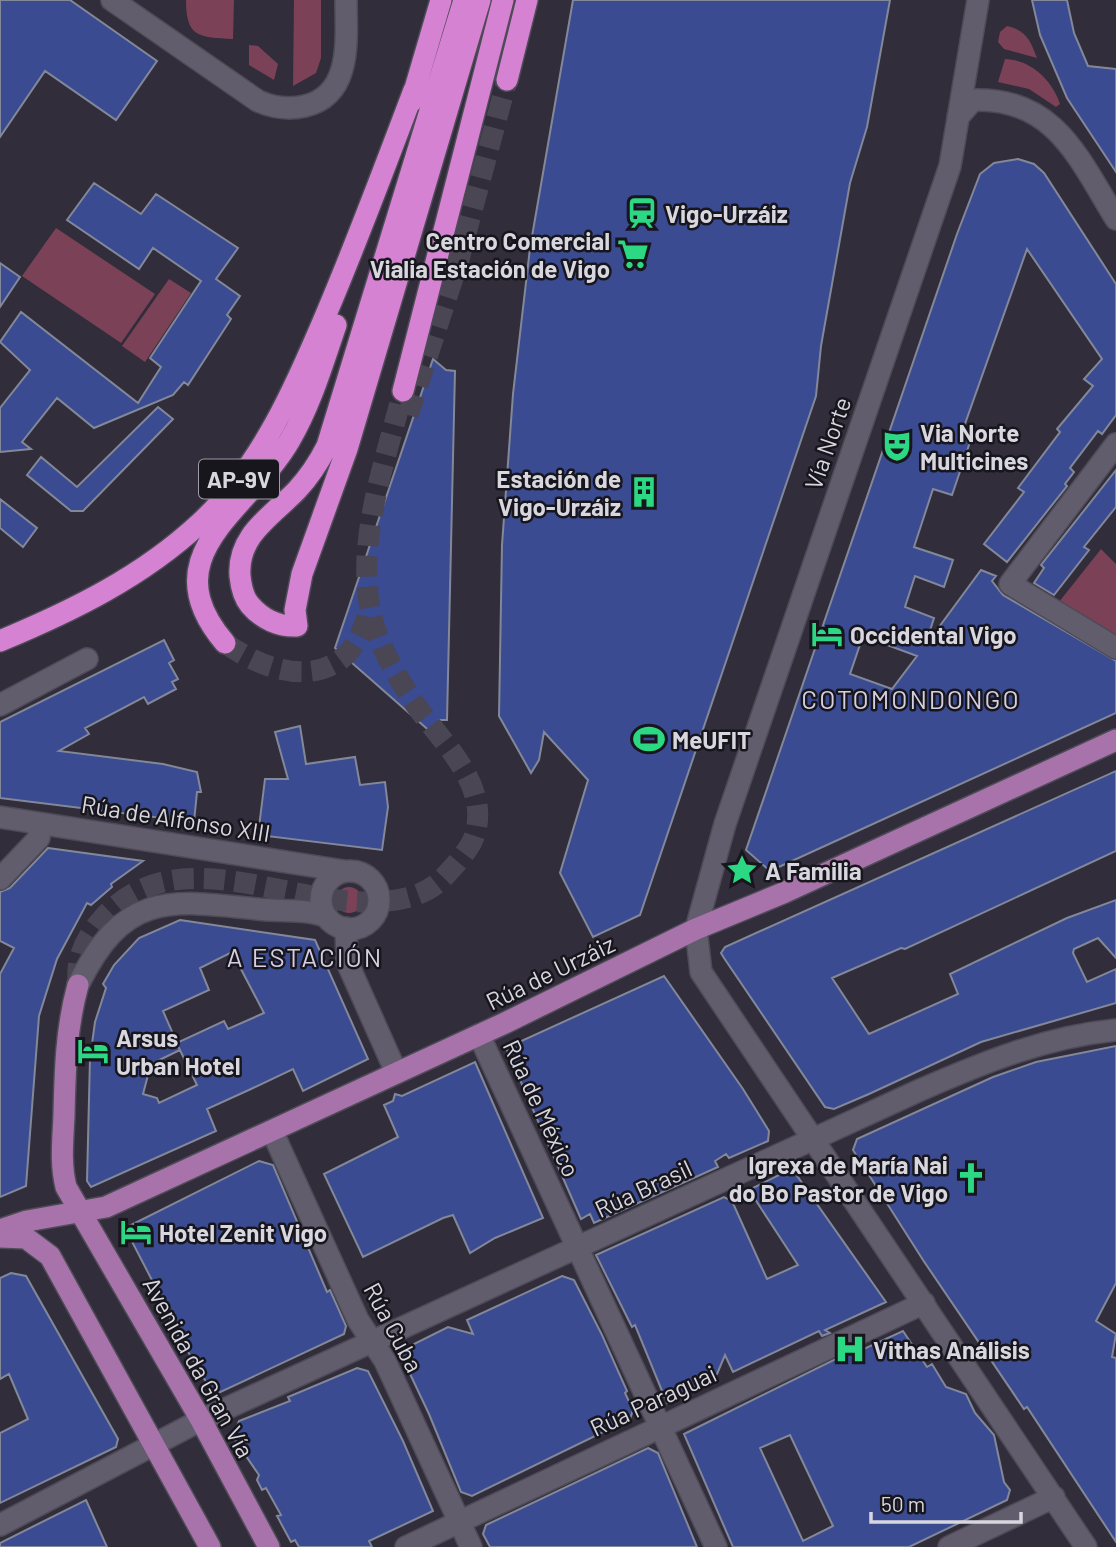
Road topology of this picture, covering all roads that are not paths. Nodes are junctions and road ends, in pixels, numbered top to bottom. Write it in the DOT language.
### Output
graph roads {
  1 [pos="112,0"];
  2 [pos="346,0"];
  3 [pos="441,0"];
  4 [pos="464,0"];
  5 [pos="480,0"];
  6 [pos="502,0"];
  7 [pos="527,0"];
  8 [pos="978,0"];
  9 [pos="507,80"];
  10 [pos="414,90"];
  11 [pos="969,91"];
  12 [pos="1116,219"];
  13 [pos="402,391"];
  14 [pos="1116,444"];
  15 [pos="0,641"];
  16 [pos="225,643"];
  17 [pos="1116,648"];
  18 [pos="87,659"];
  19 [pos="0,705"];
  20 [pos="1116,740"];
  21 [pos="0,817"];
  22 [pos="38,824"];
  23 [pos="344,871"];
  24 [pos="0,878"];
  25 [pos="327,917"];
  26 [pos="346,928"];
  27 [pos="696,929"];
  28 [pos="78,985"];
  29 [pos="1116,1030"];
  30 [pos="479,1035"];
  31 [pos="396,1072"];
  32 [pos="272,1131"];
  33 [pos="812,1139"];
  34 [pos="81,1213"];
  35 [pos="0,1230"];
  36 [pos="0,1237"];
  37 [pos="578,1247"];
  38 [pos="924,1303"];
  39 [pos="373,1341"];
  40 [pos="201,1420"];
  41 [pos="661,1424"];
  42 [pos="152,1445"];
  43 [pos="1054,1497"];
  44 [pos="459,1521"];
  45 [pos="0,1525"];
  46 [pos="210,1547"];
  47 [pos="269,1547"];
  48 [pos="406,1547"];
  49 [pos="471,1547"];
  50 [pos="716,1547"];
  51 [pos="948,1547"];
  52 [pos="1087,1547"];
  1 -- 2 [label="street"];
  3 -- 10 [label="highway"];
  4 -- 5 [label="highway"];
  6 -- 13 [label="highway"];
  7 -- 9 [label="highway"];
  8 -- 11 [label="street, Vía Norte"];
  10 -- 15 [label="highway, AP-9V"];
  10 -- 16 [label="highway"];
  11 -- 12 [label="street"];
  11 -- 27 [label="street, Vía Norte"];
  14 -- 17 [label="street"];
  18 -- 19 [label="street"];
  20 -- 27 [label="main road, Rúa de Urzáiz"];
  21 -- 22 [label="street, Rúa de Alfonso XIII"];
  22 -- 23 [label="street, Rúa de Alfonso XIII"];
  22 -- 24 [label="street"];
  23 -- 25 [label="street"];
  23 -- 26 [label="street"];
  25 -- 26 [label="street"];
  25 -- 28 [label="street"];
  26 -- 31 [label="street"];
  27 -- 30 [label="main road, Rúa de Urzáiz"];
  27 -- 33 [label="street"];
  28 -- 34 [label="main road, Avenida da Gran Vía"];
  29 -- 33 [label="street, Rúa Brasil"];
  30 -- 31 [label="main road, Rúa de Urzáiz"];
  30 -- 37 [label="street, Rúa de México"];
  31 -- 32 [label="main road, Rúa de Urzáiz"];
  32 -- 34 [label="main road, Rúa de Urzáiz"];
  32 -- 39 [label="street, Rúa Cuba"];
  33 -- 37 [label="street, Rúa Brasil"];
  33 -- 38 [label="street"];
  34 -- 35 [label="main road, Rúa de Urzáiz"];
  34 -- 40 [label="main road, Avenida da Gran Vía"];
  36 -- 42 [label="main road"];
  37 -- 39 [label="street, Rúa Brasil"];
  37 -- 41 [label="street, Rúa de México"];
  38 -- 41 [label="street, Rúa Paraguai"];
  38 -- 43 [label="street"];
  39 -- 40 [label="street, Rúa Brasil"];
  39 -- 44 [label="street, Rúa Cuba"];
  40 -- 42 [label="street, Rúa Brasil"];
  40 -- 47 [label="main road, Avenida da Gran Vía"];
  41 -- 44 [label="street, Rúa Paraguai"];
  41 -- 50 [label="street, Rúa de México"];
  42 -- 45 [label="street, Rúa Brasil"];
  42 -- 46 [label="main road"];
  43 -- 51 [label="street"];
  43 -- 52 [label="street"];
  44 -- 48 [label="street, Rúa Paraguai"];
  44 -- 49 [label="street, Rúa Cuba"];
}
